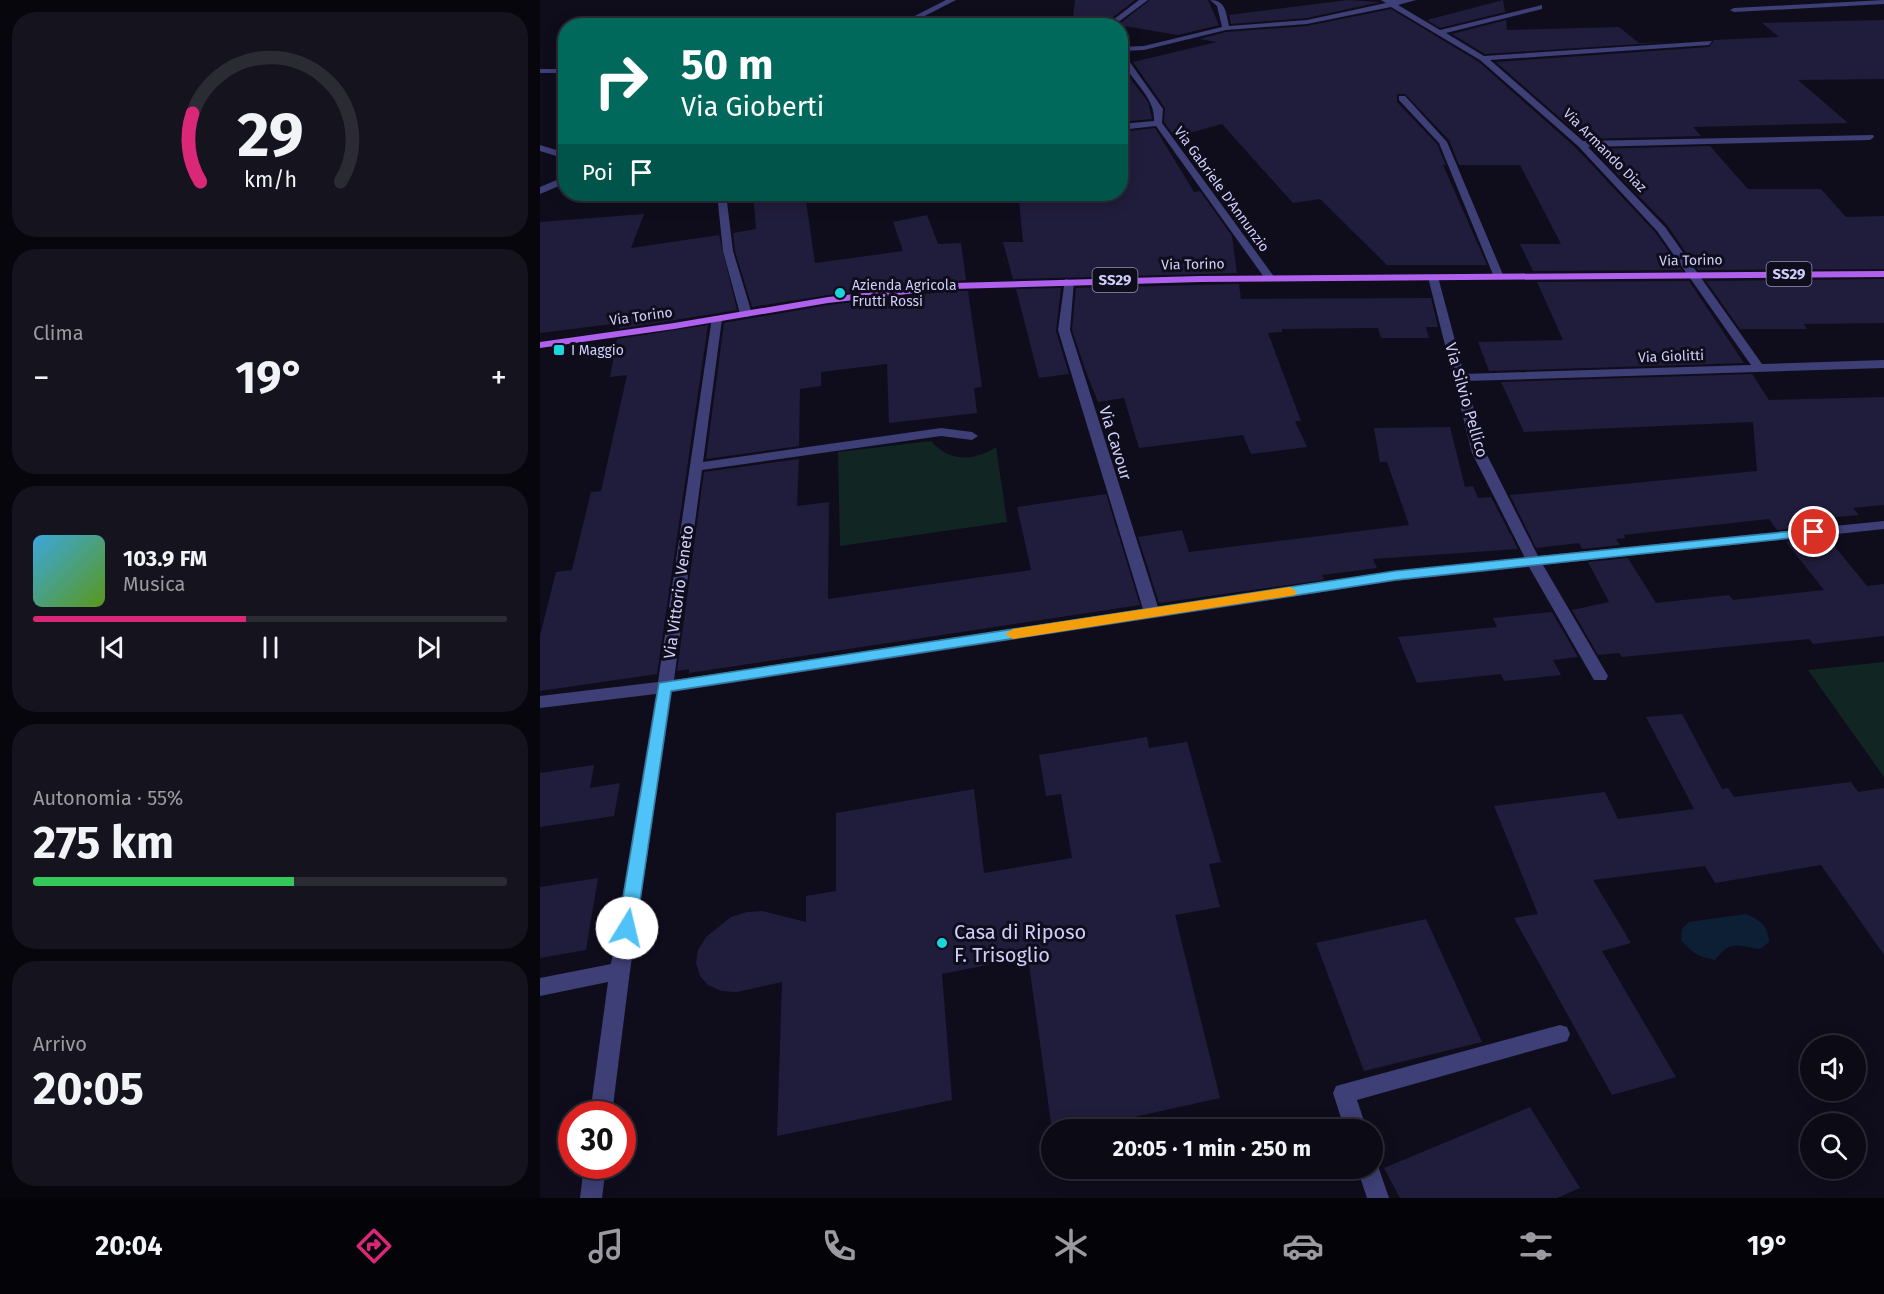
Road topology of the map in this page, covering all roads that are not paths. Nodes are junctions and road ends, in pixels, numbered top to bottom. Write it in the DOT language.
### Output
graph roads {
  1 [pos="952,0"];
  2 [pos="1144,0"];
  3 [pos="1214,0"];
  4 [pos="1412,0"];
  5 [pos="1389,2"];
  6 [pos="1884,2"];
  7 [pos="1539,7"];
  8 [pos="1734,10"];
  9 [pos="915,18"];
  10 [pos="1119,18"];
  11 [pos="1226,28"];
  12 [pos="1440,32"];
  13 [pos="1709,43"];
  14 [pos="1128,50"];
  15 [pos="1483,58"];
  16 [pos="1128,63"];
  17 [pos="540,71"];
  18 [pos="558,71"];
  19 [pos="1402,98"];
  20 [pos="1158,123"];
  21 [pos="1128,126"];
  22 [pos="1870,137"];
  23 [pos="1581,144"];
  24 [pos="540,148"];
  25 [pos="558,154"];
  26 [pos="558,183"];
  27 [pos="540,191"];
  28 [pos="722,201"];
  29 [pos="1884,274"];
  30 [pos="1694,275"];
  31 [pos="1499,277"];
  32 [pos="1270,278"];
  33 [pos="1433,278"];
  34 [pos="1069,281"];
  35 [pos="746,314"];
  36 [pos="716,319"];
  37 [pos="540,345"];
  38 [pos="1884,364"];
  39 [pos="1759,368"];
  40 [pos="1459,378"];
  41 [pos="972,436"];
  42 [pos="696,467"];
  43 [pos="1884,525"];
  44 [pos="1534,562"];
  45 [pos="1152,613"];
  46 [pos="1600,676"];
  47 [pos="665,687"];
  48 [pos="540,702"];
  49 [pos="620,971"];
  50 [pos="540,987"];
  51 [pos="1560,1034"];
  52 [pos="604,1101"];
  53 [pos="1352,1119"];
  54 [pos="593,1179"];
  55 [pos="1372,1179"];
  56 [pos="591,1198"];
  57 [pos="1378,1198"];
  1 -- 9 [label="street"];
  2 -- 10 [label="street"];
  3 -- 11 [label="street"];
  4 -- 5 [label="street"];
  5 -- 11 [label="street"];
  5 -- 12 [label="street, Via Armando Diaz"];
  6 -- 8 [label="street"];
  7 -- 12 [label="street"];
  11 -- 14 [label="street"];
  12 -- 15 [label="street, Via Armando Diaz"];
  13 -- 15 [label="street"];
  15 -- 23 [label="street, Via Armando Diaz"];
  16 -- 20 [label="street, Via Gabriele D'Annunzio"];
  17 -- 18 [label="street"];
  19 -- 31 [label="street"];
  20 -- 21 [label="street"];
  20 -- 32 [label="street, Via Gabriele D'Annunzio"];
  22 -- 23 [label="street"];
  23 -- 30 [label="street, Via Armando Diaz"];
  24 -- 25 [label="street"];
  26 -- 27 [label="street"];
  28 -- 35 [label="street"];
  29 -- 30 [label="main road, Via Torino / SS29"];
  30 -- 31 [label="main road, Via Torino / SS29"];
  30 -- 39 [label="street, Via Armando Diaz"];
  31 -- 33 [label="main road, Via Torino / SS29"];
  32 -- 33 [label="main road, Via Torino / SS29"];
  32 -- 34 [label="main road, Via Torino / SS29"];
  33 -- 40 [label="street, Via Silvio Pellico"];
  34 -- 35 [label="main road, Via Torino / SS29"];
  34 -- 45 [label="street, Via Cavour"];
  35 -- 36 [label="main road, Via Torino / SS29"];
  36 -- 37 [label="main road, Via Torino / SS29"];
  36 -- 42 [label="street, Via Vittorio Veneto"];
  38 -- 39 [label="street, Via Giolitti"];
  39 -- 40 [label="street, Via Giolitti"];
  40 -- 44 [label="street, Via Silvio Pellico"];
  41 -- 42 [label="street"];
  42 -- 47 [label="street, Via Vittorio Veneto"];
  43 -- 44 [label="street"];
  44 -- 45 [label="street"];
  44 -- 46 [label="street, Via Silvio Pellico"];
  45 -- 47 [label="street"];
  47 -- 48 [label="street"];
  47 -- 49 [label="street, Via Vittorio Veneto"];
  49 -- 50 [label="street"];
  49 -- 52 [label="street, Via Vittorio Veneto"];
  51 -- 53 [label="street"];
  54 -- 56 [label="street"];
  55 -- 57 [label="street"];
}
